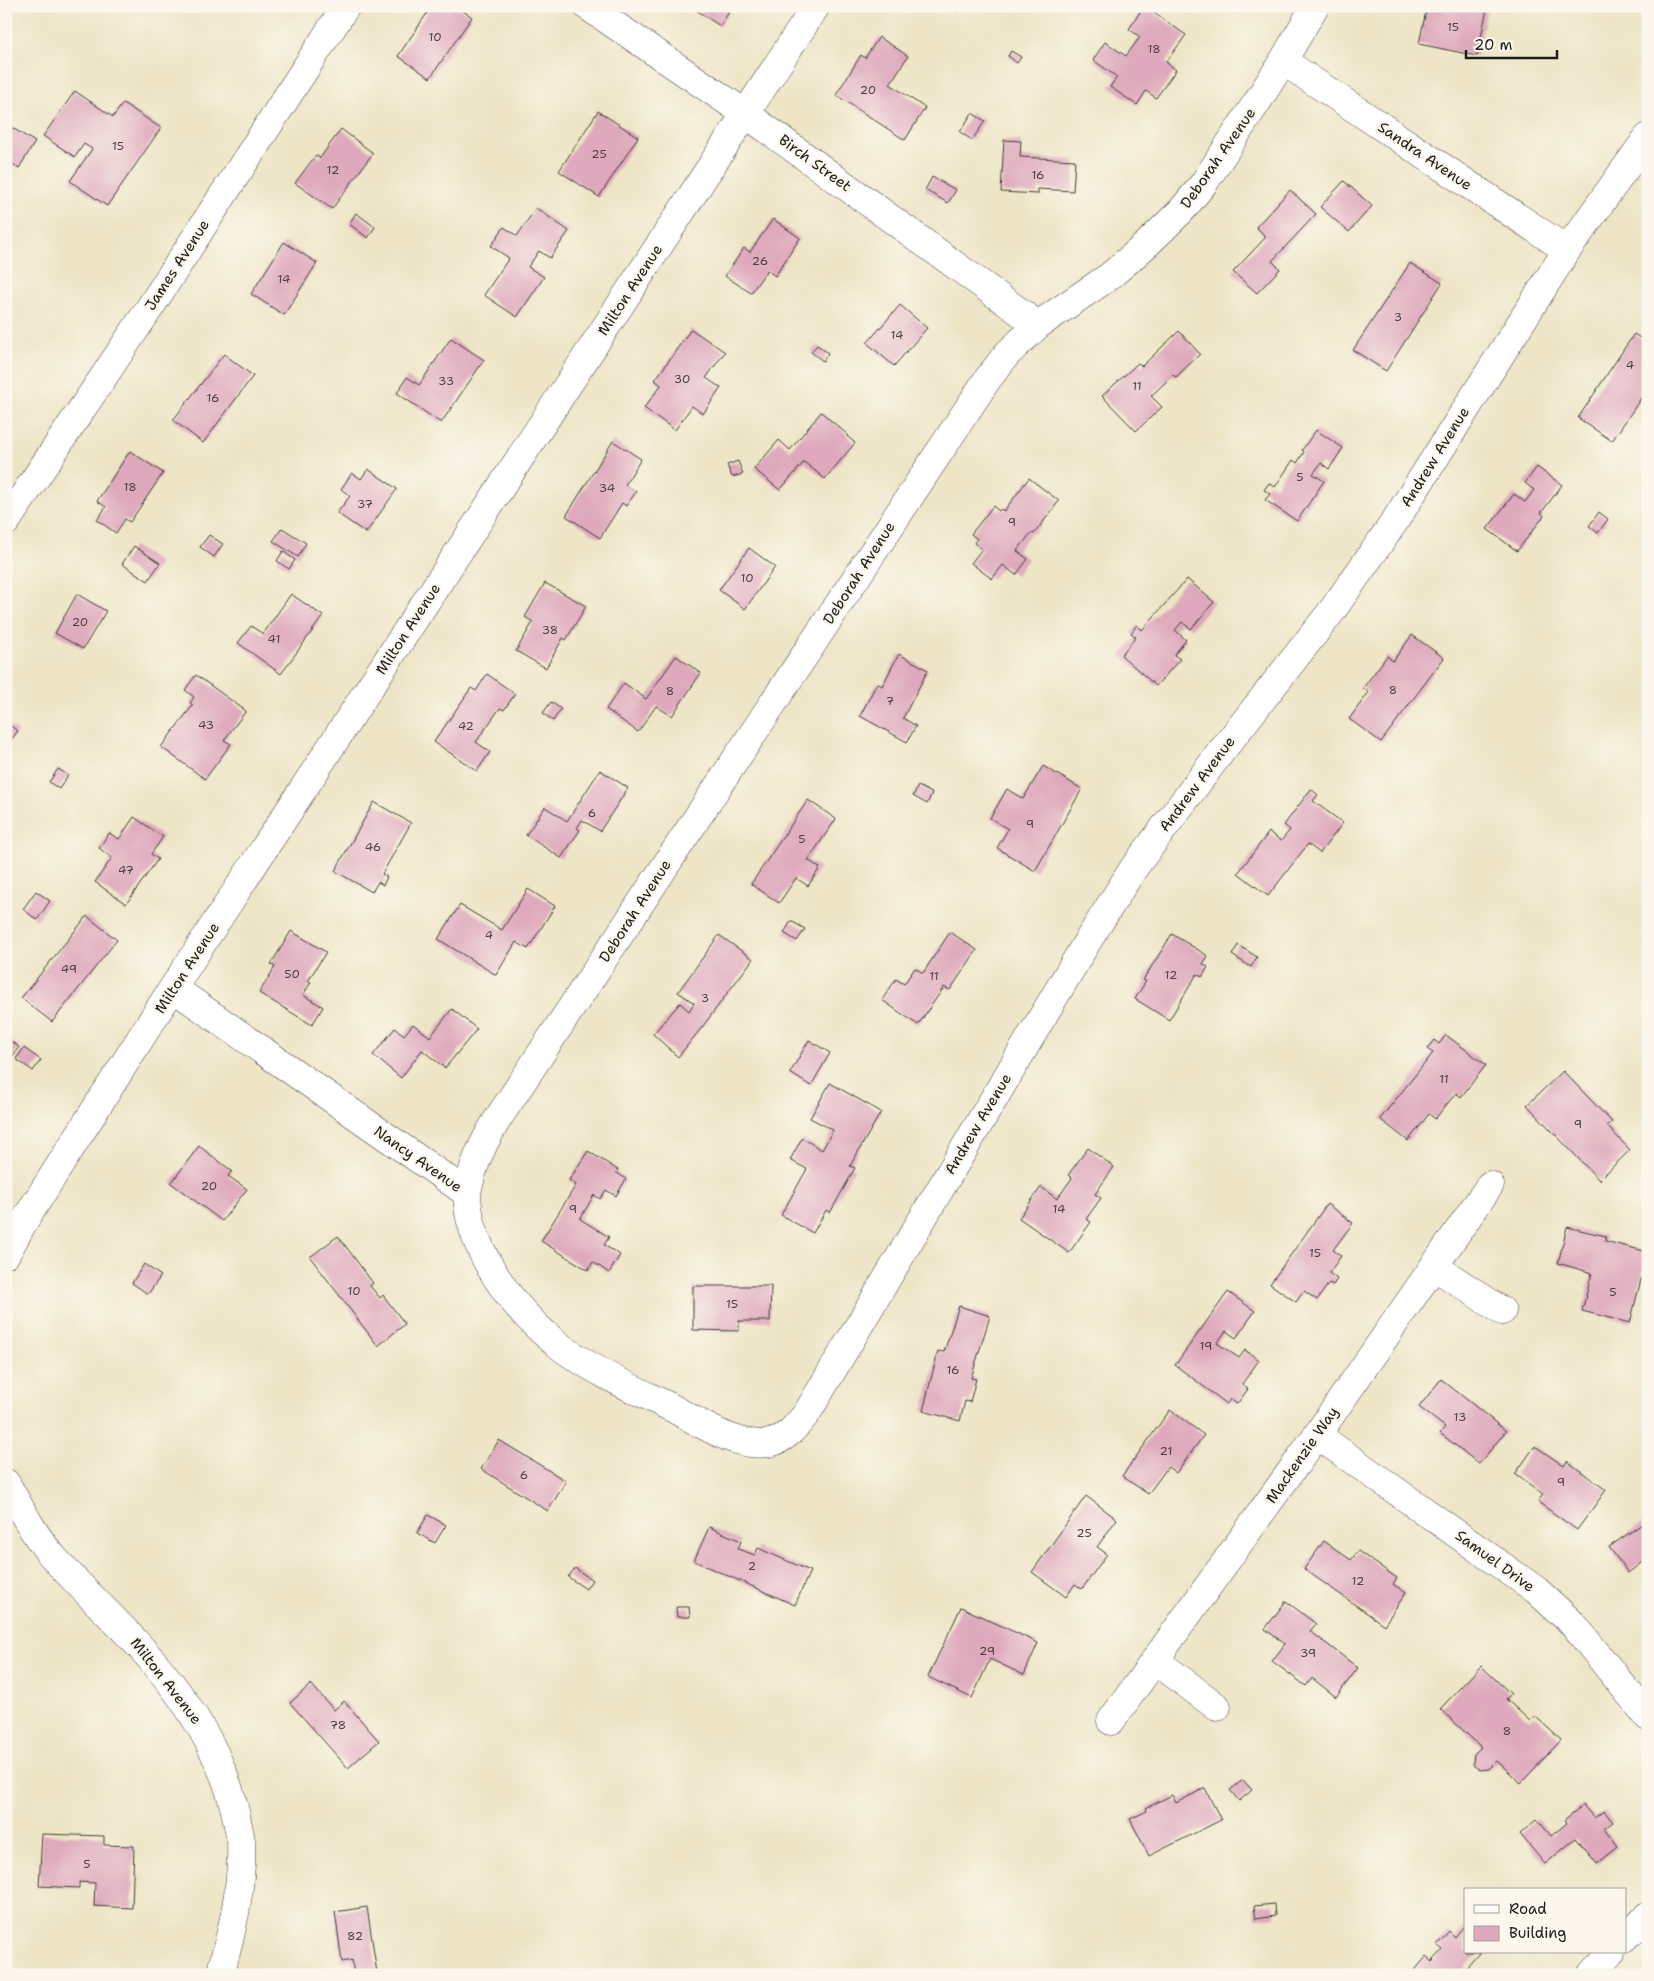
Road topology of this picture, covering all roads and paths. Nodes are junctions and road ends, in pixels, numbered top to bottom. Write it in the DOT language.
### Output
graph roads {
  1 [pos="346,6"];
  2 [pos="588,6"];
  3 [pos="816,6"];
  4 [pos="1315,6"];
  5 [pos="1283,61"];
  6 [pos="746,114"];
  7 [pos="1648,137"];
  8 [pos="1566,250"];
  9 [pos="1038,326"];
  10 [pos="6,522"];
  11 [pos="173,988"];
  12 [pos="1490,1185"];
  13 [pos="467,1193"];
  14 [pos="14,1219"];
  15 [pos="6,1254"];
  16 [pos="1434,1266"];
  17 [pos="1502,1311"];
  18 [pos="1317,1434"];
  19 [pos="770,1443"];
  20 [pos="6,1483"];
  21 [pos="1155,1660"];
  22 [pos="1217,1707"];
  23 [pos="1648,1716"];
  24 [pos="1110,1721"];
  25 [pos="1648,1916"];
  26 [pos="1626,1937"];
  27 [pos="1609,1954"];
  28 [pos="220,1975"];
  29 [pos="1592,1975"];
  1 -- 10 [label="street, James Avenue"];
  2 -- 6 [label="street, Birch Street"];
  3 -- 6 [label="street, Milton Avenue"];
  4 -- 5 [label="street, Deborah Avenue"];
  5 -- 8 [label="street, Sandra Avenue"];
  5 -- 9 [label="street, Deborah Avenue"];
  6 -- 9 [label="street, Birch Street"];
  6 -- 11 [label="street, Milton Avenue"];
  7 -- 8 [label="street, Andrew Avenue"];
  8 -- 19 [label="street, Andrew Avenue"];
  9 -- 13 [label="street, Deborah Avenue"];
  11 -- 13 [label="street, Nancy Avenue"];
  11 -- 14 [label="street, Milton Avenue"];
  12 -- 16 [label="street, Mackenzie Way"];
  13 -- 19 [label="street, Nancy Avenue"];
  14 -- 15 [label="street, Milton Avenue"];
  16 -- 17 [label="street"];
  16 -- 18 [label="street, Mackenzie Way"];
  18 -- 21 [label="street, Mackenzie Way"];
  18 -- 23 [label="street, Samuel Drive"];
  20 -- 28 [label="street, Milton Avenue"];
  21 -- 22 [label="street"];
  21 -- 24 [label="street, Mackenzie Way"];
  25 -- 26 [label="street"];
  27 -- 29 [label="street"];
}
